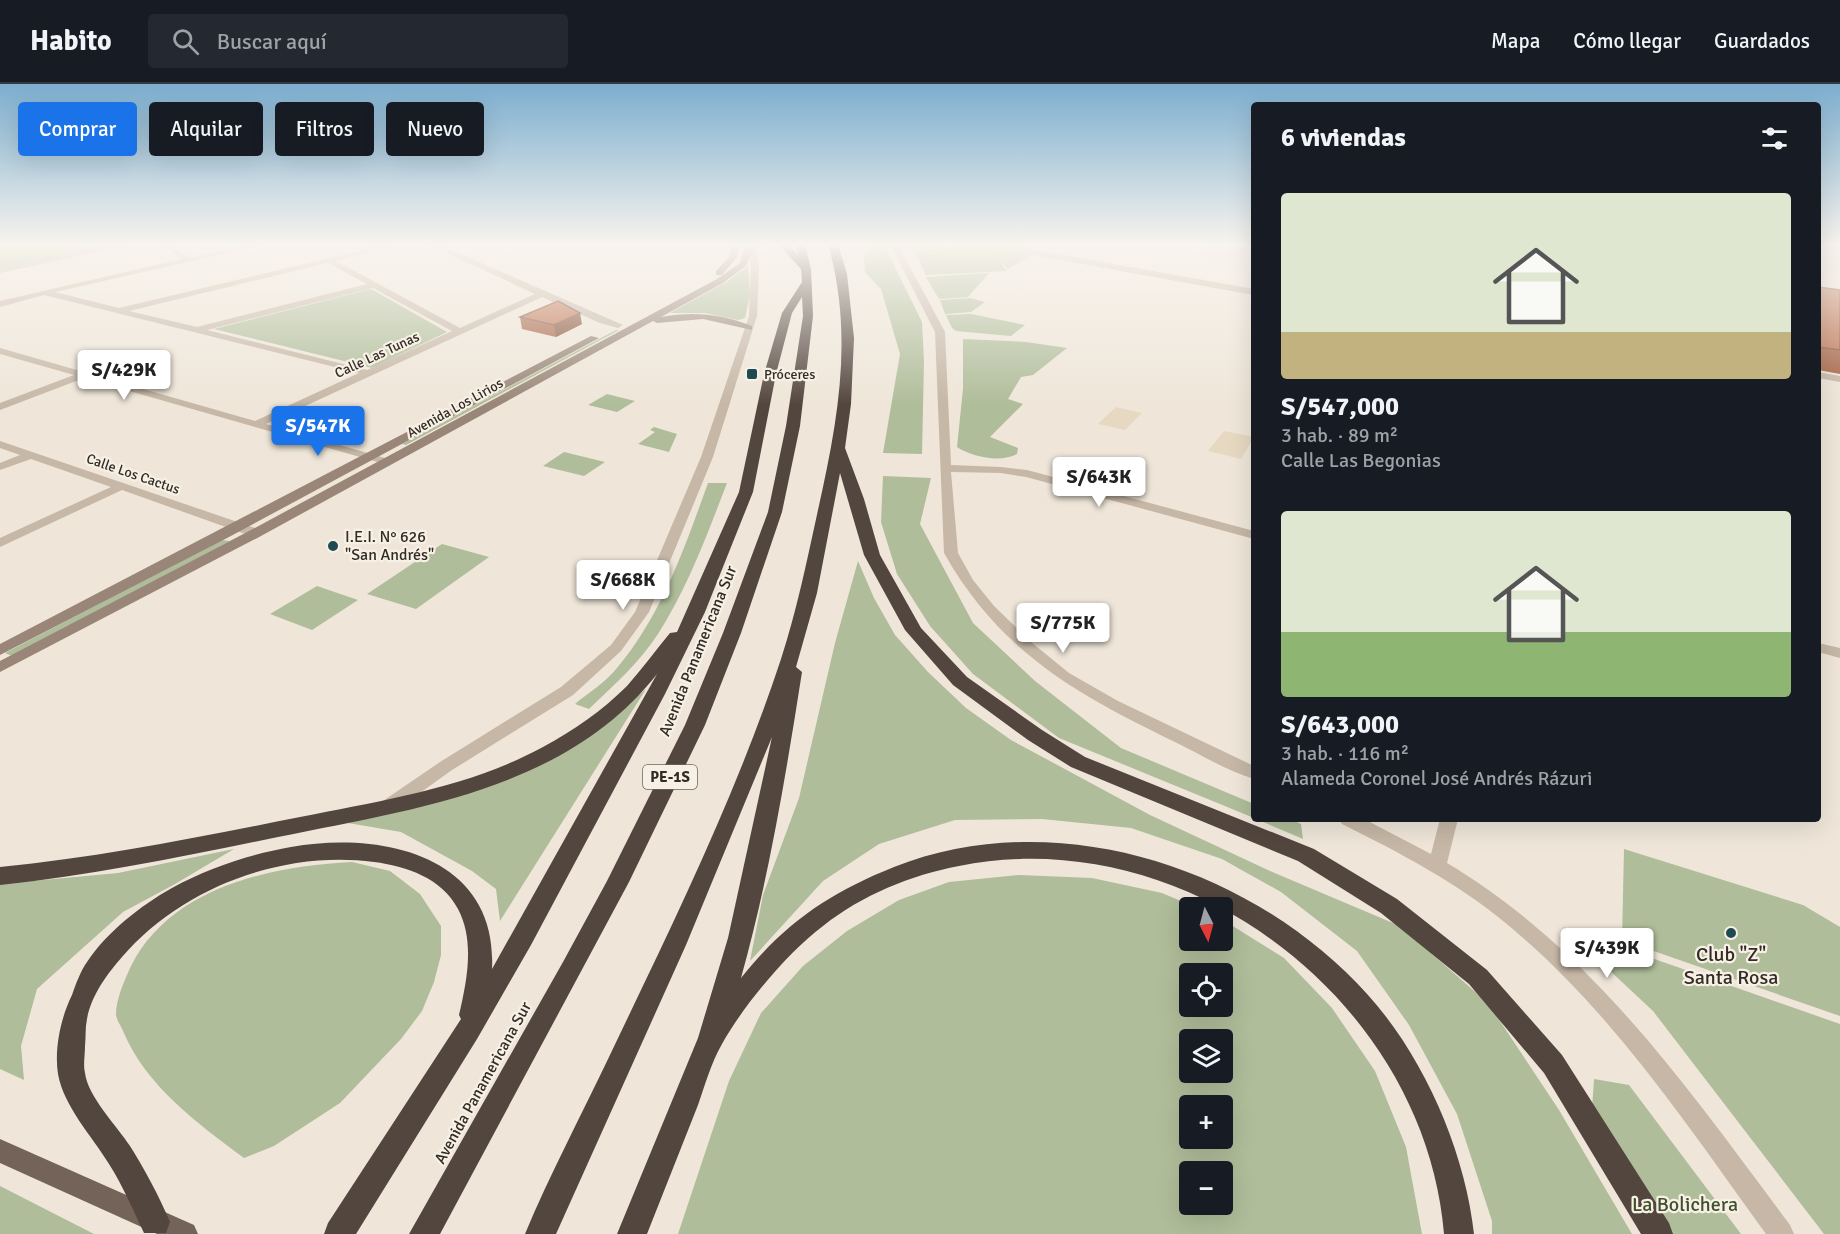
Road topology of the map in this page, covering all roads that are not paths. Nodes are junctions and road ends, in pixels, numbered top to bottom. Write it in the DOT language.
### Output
graph roads {
  1 [pos="23,298"];
  2 [pos="66,298"];
  3 [pos="173,298"];
  4 [pos="324,298"];
  5 [pos="397,298"];
  6 [pos="533,298"];
  7 [pos="549,298"];
  8 [pos="672,298"];
  9 [pos="689,298"];
  10 [pos="755,298"];
  11 [pos="795,298"];
  12 [pos="807,298"];
  13 [pos="845,298"];
  14 [pos="922,298"];
  15 [pos="0,304"];
  16 [pos="118,311"];
  17 [pos="645,322"];
  18 [pos="618,325"];
  19 [pos="749,328"];
  20 [pos="196,330"];
  21 [pos="459,331"];
  22 [pos="2,353"];
  23 [pos="369,373"];
  24 [pos="84,375"];
  25 [pos="1821,376"];
  26 [pos="1840,379"];
  27 [pos="0,407"];
  28 [pos="256,424"];
  29 [pos="0,444"];
  30 [pos="839,449"];
  31 [pos="30,455"];
  32 [pos="370,458"];
  33 [pos="388,462"];
  34 [pos="0,467"];
  35 [pos="945,468"];
  36 [pos="122,486"];
  37 [pos="239,526"];
  38 [pos="256,533"];
  39 [pos="1251,534"];
  40 [pos="0,543"];
  41 [pos="696,612"];
  42 [pos="801,622"];
  43 [pos="1821,648"];
  44 [pos="0,650"];
  45 [pos="1840,653"];
  46 [pos="0,667"];
  47 [pos="1251,772"];
  48 [pos="386,808"];
  49 [pos="1354,822"];
  50 [pos="1448,822"];
  51 [pos="1437,864"];
  52 [pos="0,876"];
  53 [pos="468,1031"];
  54 [pos="711,1038"];
  55 [pos="0,1151"];
  56 [pos="155,1222"];
  57 [pos="185,1234"];
  58 [pos="339,1234"];
  59 [pos="424,1234"];
  60 [pos="540,1234"];
  61 [pos="632,1234"];
  62 [pos="1459,1234"];
  63 [pos="1658,1234"];
  64 [pos="1781,1234"];
  1 -- 15 [label="street"];
  2 -- 16 [label="street"];
  3 -- 16 [label="street"];
  4 -- 20 [label="street"];
  5 -- 21 [label="street"];
  6 -- 21 [label="street, Calle Las Tunas"];
  7 -- 18 [label="street"];
  8 -- 18 [label="main road, Avenida Los Lirios"];
  9 -- 17 [label="main road, Avenida Los Lirios"];
  10 -- 19 [label="street"];
  11 -- 41 [label="highway"];
  12 -- 59 [label="highway, Avenida Panamericana Sur / PE-1S"];
  13 -- 30 [label="highway"];
  14 -- 35 [label="street"];
  16 -- 20 [label="street"];
  17 -- 19 [label="main road"];
  17 -- 33 [label="main road, Avenida Los Lirios"];
  18 -- 32 [label="main road, Avenida Los Lirios"];
  19 -- 48 [label="street"];
  20 -- 23 [label="street"];
  21 -- 23 [label="street, Calle Las Tunas"];
  22 -- 24 [label="street"];
  23 -- 28 [label="street, Calle Las Tunas"];
  24 -- 27 [label="street"];
  24 -- 28 [label="street"];
  25 -- 26 [label="street"];
  28 -- 32 [label="street"];
  29 -- 31 [label="street, Calle Los Cactus"];
  30 -- 42 [label="highway"];
  30 -- 63 [label="highway"];
  31 -- 34 [label="street"];
  31 -- 36 [label="street, Calle Los Cactus"];
  32 -- 33 [label="street"];
  32 -- 37 [label="main road, Avenida Los Lirios"];
  33 -- 38 [label="main road, Avenida Los Lirios"];
  35 -- 39 [label="street"];
  35 -- 47 [label="street"];
  36 -- 37 [label="street, Calle Los Cactus"];
  36 -- 40 [label="street"];
  37 -- 38 [label="street, Calle Los Cactus"];
  37 -- 44 [label="main road, Avenida Los Lirios"];
  38 -- 46 [label="main road, Avenida Los Lirios"];
  41 -- 48 [label="highway"];
  41 -- 53 [label="highway"];
  42 -- 54 [label="highway"];
  42 -- 60 [label="highway"];
  43 -- 45 [label="street"];
  48 -- 52 [label="highway"];
  49 -- 51 [label="street"];
  50 -- 51 [label="street"];
  51 -- 64 [label="street"];
  53 -- 56 [label="highway"];
  53 -- 58 [label="highway"];
  54 -- 61 [label="highway"];
  54 -- 62 [label="highway"];
  55 -- 56 [label="main road"];
  56 -- 57 [label="main road"];
}
